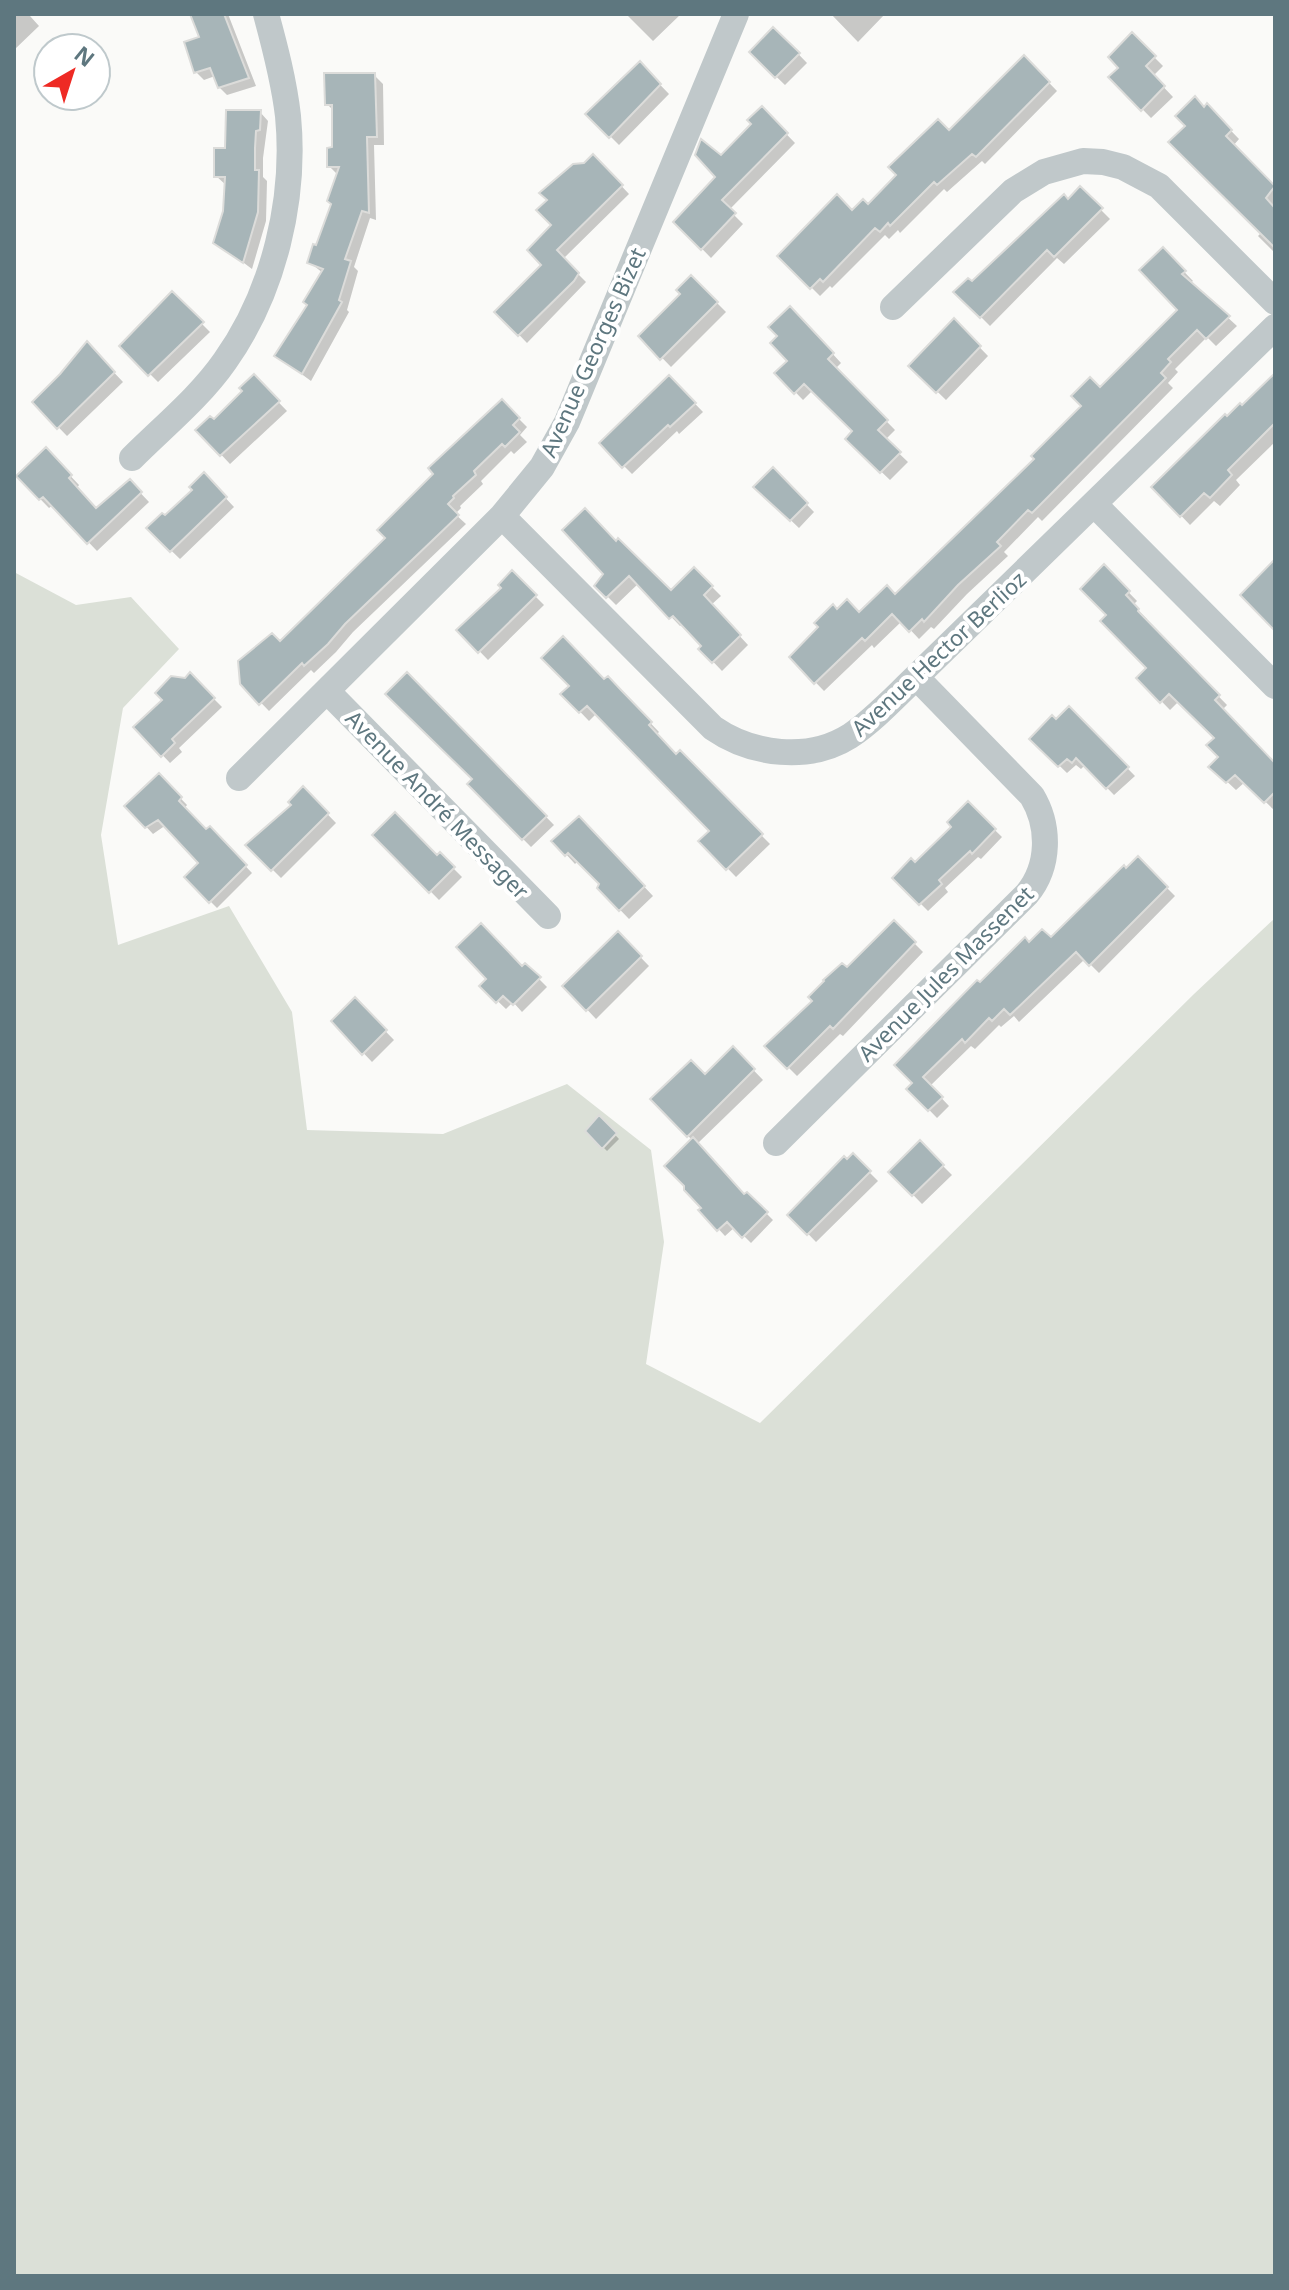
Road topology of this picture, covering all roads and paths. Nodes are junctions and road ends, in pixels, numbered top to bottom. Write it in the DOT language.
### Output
graph roads {
  1 [pos="266,14"];
  2 [pos="736,14"];
  3 [pos="1275,302"];
  4 [pos="893,307"];
  5 [pos="1275,327"];
  6 [pos="132,458"];
  7 [pos="1094,504"];
  8 [pos="502,516"];
  9 [pos="916,677"];
  10 [pos="1275,686"];
  11 [pos="328,692"];
  12 [pos="239,778"];
  13 [pos="548,916"];
  14 [pos="776,1143"];
  1 -- 6 [label="street"];
  2 -- 8 [label="street, Avenue Georges Bizet"];
  3 -- 4 [label="street"];
  5 -- 7 [label="street, Avenue Hector Berlioz"];
  7 -- 9 [label="street, Avenue Hector Berlioz"];
  7 -- 10 [label="street"];
  8 -- 9 [label="street, Avenue Hector Berlioz"];
  8 -- 11 [label="street, Avenue Georges Bizet"];
  9 -- 14 [label="street, Avenue Jules Massenet"];
  11 -- 12 [label="street, Avenue Georges Bizet"];
  11 -- 13 [label="street, Avenue André Messager"];
}
